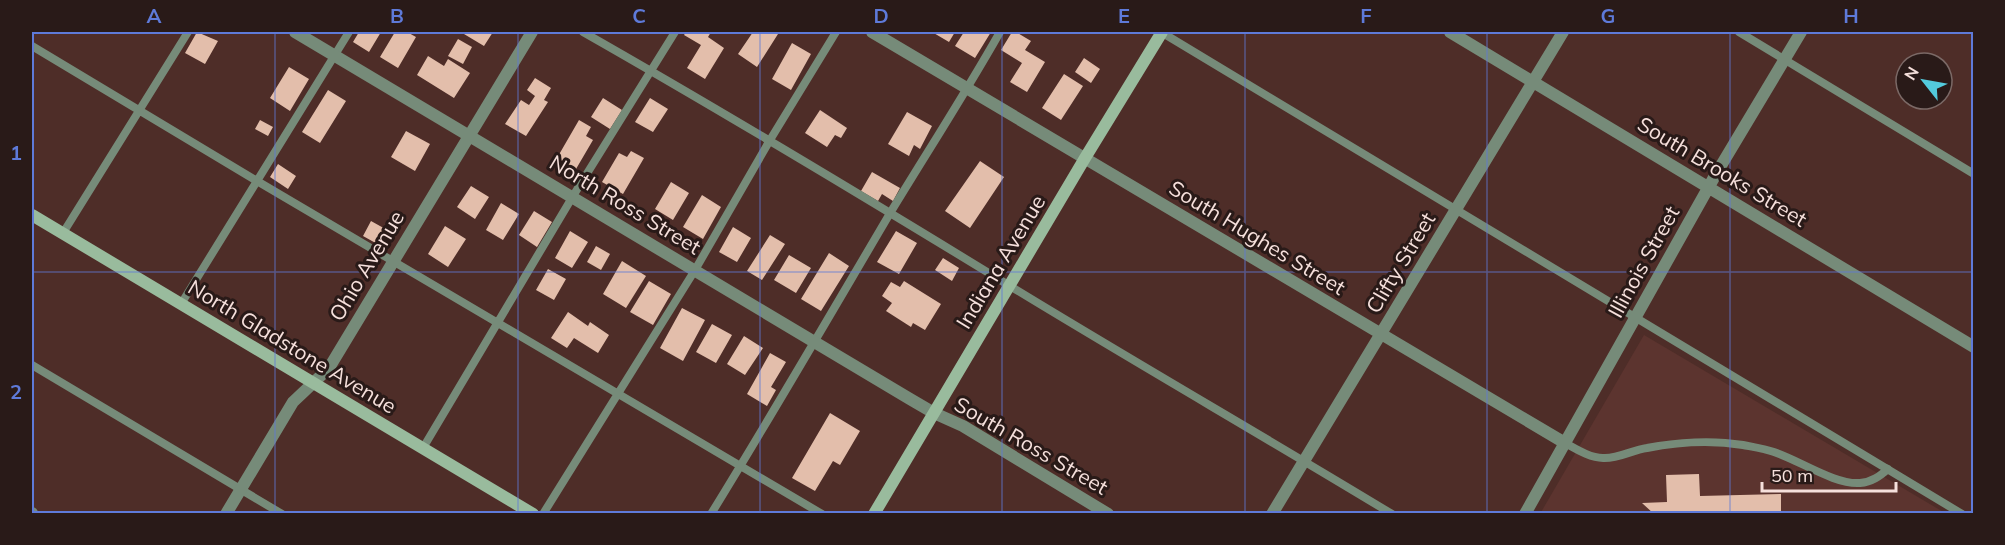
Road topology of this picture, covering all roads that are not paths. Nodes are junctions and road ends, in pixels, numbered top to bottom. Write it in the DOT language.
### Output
graph roads {
  1 [pos="188,32"];
  2 [pos="295,32"];
  3 [pos="349,32"];
  4 [pos="532,32"];
  5 [pos="583,32"];
  6 [pos="675,32"];
  7 [pos="836,32"];
  8 [pos="872,32"];
  9 [pos="1000,32"];
  10 [pos="1162,32"];
  11 [pos="1450,32"];
  12 [pos="1563,32"];
  13 [pos="1739,32"];
  14 [pos="1801,32"];
  15 [pos="32,46"];
  16 [pos="335,55"];
  17 [pos="1785,59"];
  18 [pos="652,71"];
  19 [pos="1533,81"];
  20 [pos="968,88"];
  21 [pos="140,111"];
  22 [pos="470,135"];
  23 [pos="770,140"];
  24 [pos="1085,158"];
  25 [pos="1974,174"];
  26 [pos="257,181"];
  27 [pos="1708,186"];
  28 [pos="573,196"];
  29 [pos="1456,209"];
  30 [pos="890,214"];
  31 [pos="32,215"];
  32 [pos="63,233"];
  33 [pos="394,261"];
  34 [pos="695,270"];
  35 [pos="1010,286"];
  36 [pos="181,304"];
  37 [pos="1635,317"];
  38 [pos="498,323"];
  39 [pos="1381,334"];
  40 [pos="815,342"];
  41 [pos="1974,347"];
  42 [pos="32,365"];
  43 [pos="314,382"];
  44 [pos="619,393"];
  45 [pos="934,413"];
  46 [pos="1565,443"];
  47 [pos="423,447"];
  48 [pos="1304,461"];
  49 [pos="740,466"];
  50 [pos="1888,469"];
  51 [pos="241,489"];
  52 [pos="226,513"];
  53 [pos="282,513"];
  54 [pos="533,513"];
  55 [pos="543,513"];
  56 [pos="711,513"];
  57 [pos="822,513"];
  58 [pos="874,513"];
  59 [pos="1108,513"];
  60 [pos="1272,513"];
  61 [pos="1392,513"];
  62 [pos="1525,513"];
  63 [pos="1962,513"];
  1 -- 21 [label="lane"];
  2 -- 16 [label="street, North Ross Street"];
  3 -- 16 [label="lane"];
  4 -- 22 [label="street, Ohio Avenue"];
  5 -- 18 [label="lane"];
  6 -- 18 [label="lane"];
  7 -- 23 [label="lane"];
  8 -- 20 [label="street, South Hughes Street"];
  9 -- 20 [label="lane"];
  10 -- 24 [label="street, Indiana Avenue"];
  10 -- 29 [label="lane"];
  11 -- 19 [label="street, South Brooks Street"];
  12 -- 19 [label="street, Clifty Street"];
  13 -- 17 [label="lane"];
  14 -- 17 [label="street, Illinois Street"];
  15 -- 21 [label="lane"];
  16 -- 22 [label="street, North Ross Street"];
  16 -- 26 [label="lane"];
  17 -- 25 [label="lane"];
  17 -- 27 [label="street, Illinois Street"];
  18 -- 23 [label="lane"];
  18 -- 28 [label="lane"];
  19 -- 27 [label="street, South Brooks Street"];
  19 -- 29 [label="street, Clifty Street"];
  20 -- 24 [label="street, South Hughes Street"];
  20 -- 30 [label="lane"];
  21 -- 26 [label="lane"];
  21 -- 32 [label="lane"];
  22 -- 28 [label="street, North Ross Street"];
  22 -- 33 [label="street, Ohio Avenue"];
  23 -- 30 [label="lane"];
  23 -- 34 [label="lane"];
  24 -- 35 [label="street, Indiana Avenue"];
  24 -- 39 [label="street, South Hughes Street"];
  26 -- 33 [label="lane"];
  26 -- 36 [label="lane"];
  27 -- 37 [label="street, Illinois Street"];
  27 -- 41 [label="street, South Brooks Street"];
  28 -- 34 [label="street, North Ross Street"];
  28 -- 38 [label="lane"];
  29 -- 37 [label="lane"];
  29 -- 39 [label="street, Clifty Street"];
  30 -- 35 [label="lane"];
  30 -- 40 [label="lane"];
  31 -- 32 [label="street, North Gladstone Avenue"];
  32 -- 36 [label="street, North Gladstone Avenue"];
  33 -- 38 [label="lane"];
  33 -- 43 [label="street, Ohio Avenue"];
  34 -- 40 [label="street, North Ross Street"];
  34 -- 44 [label="lane"];
  35 -- 45 [label="street, Indiana Avenue"];
  35 -- 48 [label="lane"];
  36 -- 43 [label="street, North Gladstone Avenue"];
  37 -- 46 [label="street, Illinois Street"];
  37 -- 50 [label="lane"];
  38 -- 44 [label="lane"];
  38 -- 47 [label="lane"];
  39 -- 46 [label="street, South Hughes Street"];
  39 -- 48 [label="street, Clifty Street"];
  40 -- 45 [label="street, North Ross Street"];
  40 -- 49 [label="lane"];
  42 -- 51 [label="lane"];
  43 -- 47 [label="street, North Gladstone Avenue"];
  43 -- 51 [label="street, Ohio Avenue"];
  44 -- 49 [label="lane"];
  44 -- 55 [label="lane"];
  45 -- 58 [label="street, Indiana Avenue"];
  45 -- 59 [label="street, South Ross Street"];
  46 -- 50 [label="lane"];
  46 -- 62 [label="street, Illinois Street"];
  47 -- 54 [label="street, North Gladstone Avenue"];
  48 -- 60 [label="street, Clifty Street"];
  48 -- 61 [label="lane"];
  49 -- 56 [label="lane"];
  49 -- 57 [label="lane"];
  50 -- 63 [label="lane"];
  51 -- 52 [label="street, Ohio Avenue"];
  51 -- 53 [label="lane"];
}
